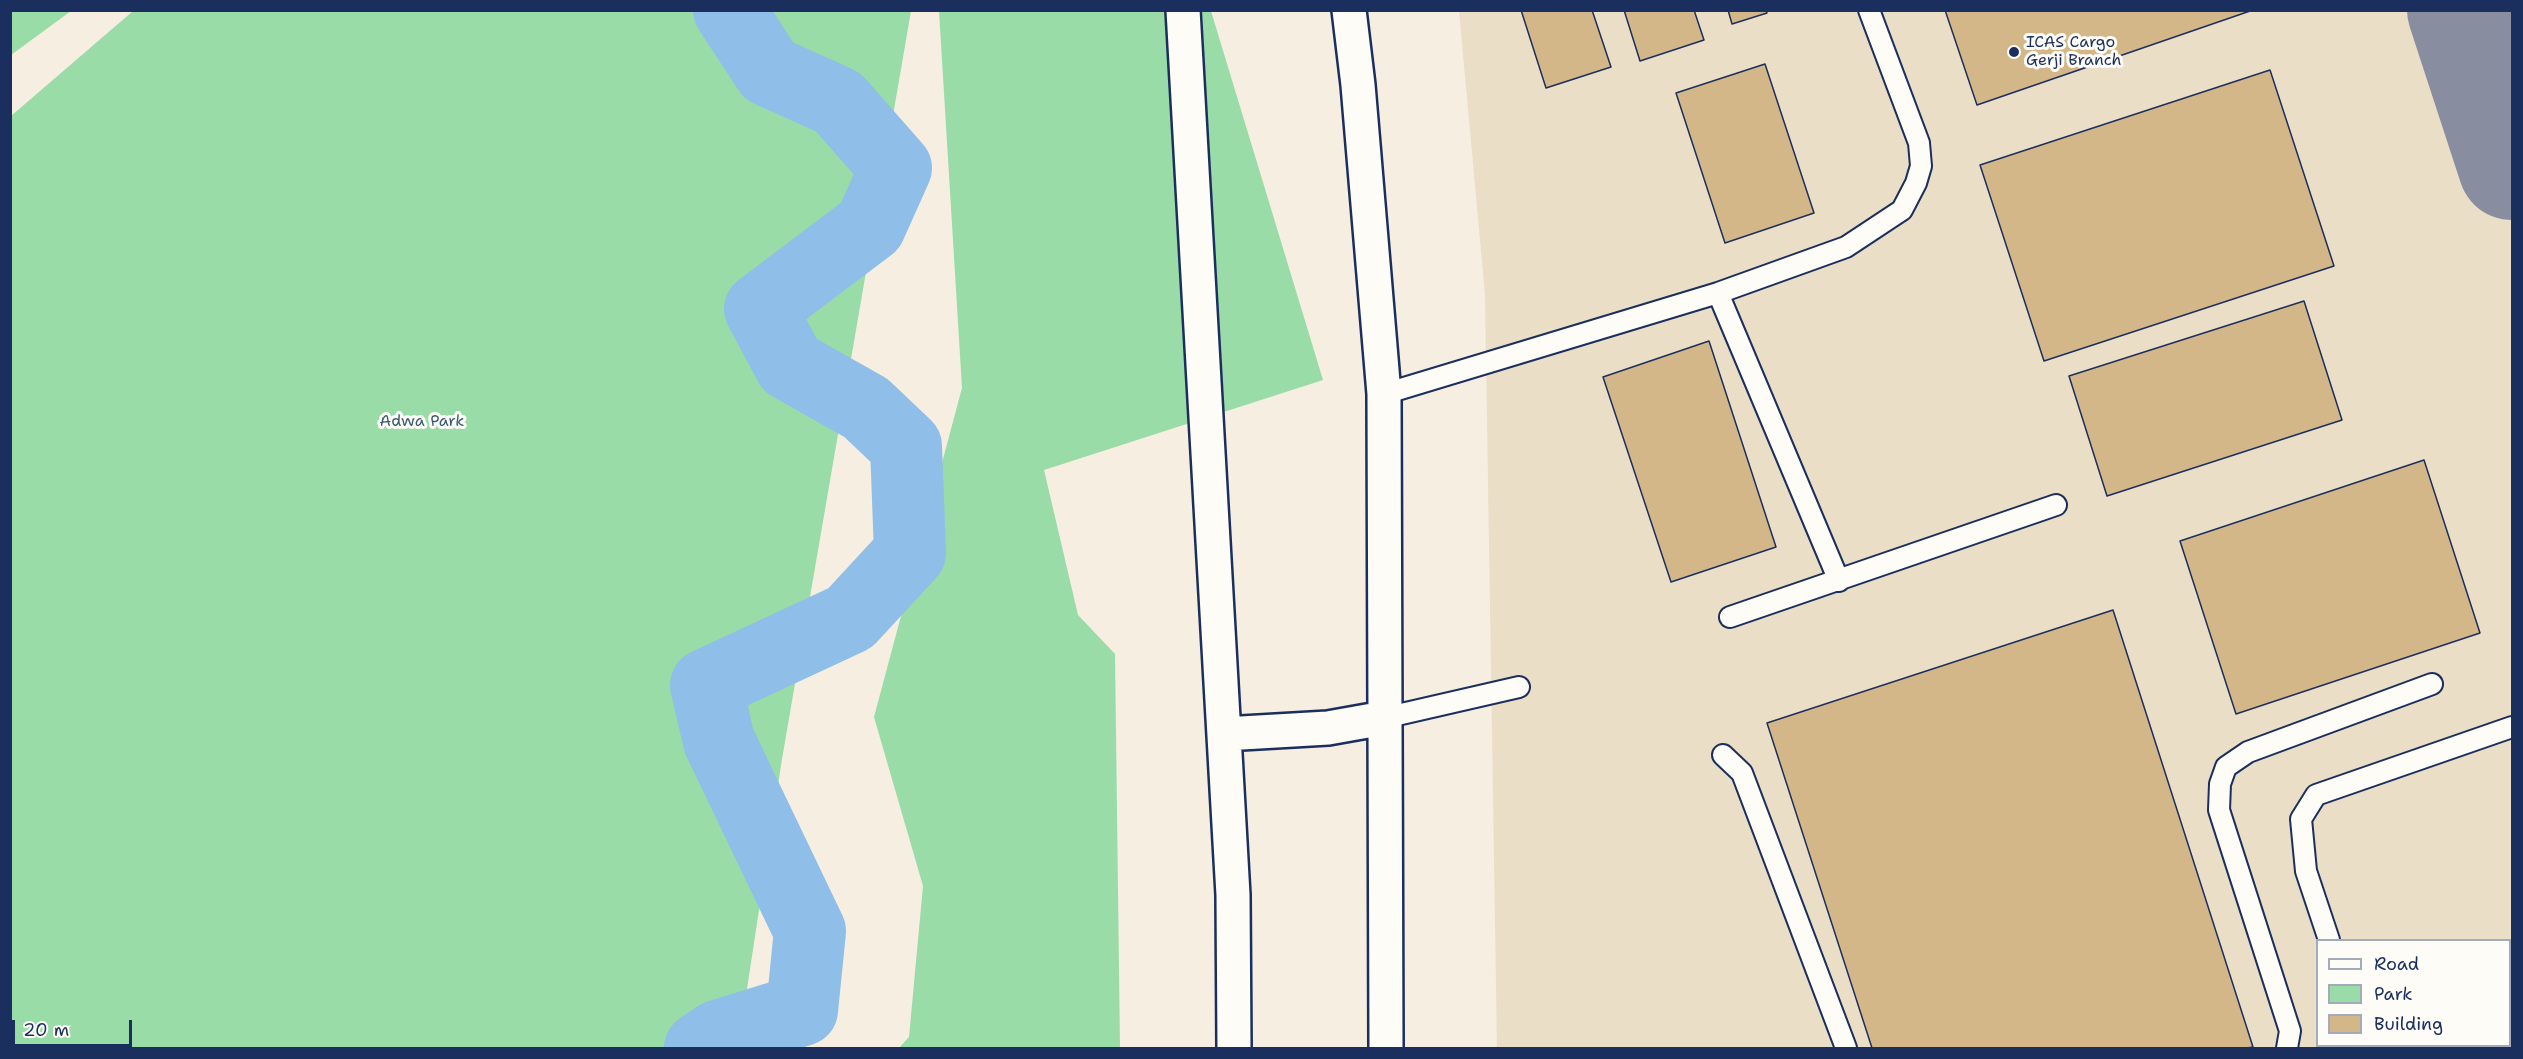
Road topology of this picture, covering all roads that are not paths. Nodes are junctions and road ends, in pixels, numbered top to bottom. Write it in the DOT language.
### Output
graph roads {
  1 [pos="1183,10"];
  2 [pos="1349,10"];
  3 [pos="1869,10"];
  4 [pos="1718,293"];
  5 [pos="1384,393"];
  6 [pos="2056,506"];
  7 [pos="1839,581"];
  8 [pos="1730,617"];
  9 [pos="2432,684"];
  10 [pos="1519,687"];
  11 [pos="1384,718"];
  12 [pos="2512,727"];
  13 [pos="1224,734"];
  14 [pos="1723,755"];
  15 [pos="2329,939"];
  16 [pos="1234,1048"];
  17 [pos="1386,1048"];
  18 [pos="1846,1048"];
  19 [pos="2286,1048"];
  1 -- 13 [label="main road"];
  2 -- 5 [label="main road"];
  3 -- 4 [label="lane"];
  4 -- 5 [label="lane"];
  4 -- 7 [label="lane"];
  5 -- 11 [label="main road"];
  6 -- 7 [label="lane"];
  7 -- 8 [label="lane"];
  9 -- 19 [label="lane"];
  10 -- 11 [label="lane"];
  11 -- 13 [label="main road"];
  11 -- 17 [label="main road"];
  12 -- 15 [label="lane"];
  13 -- 16 [label="main road"];
  14 -- 18 [label="lane"];
}
